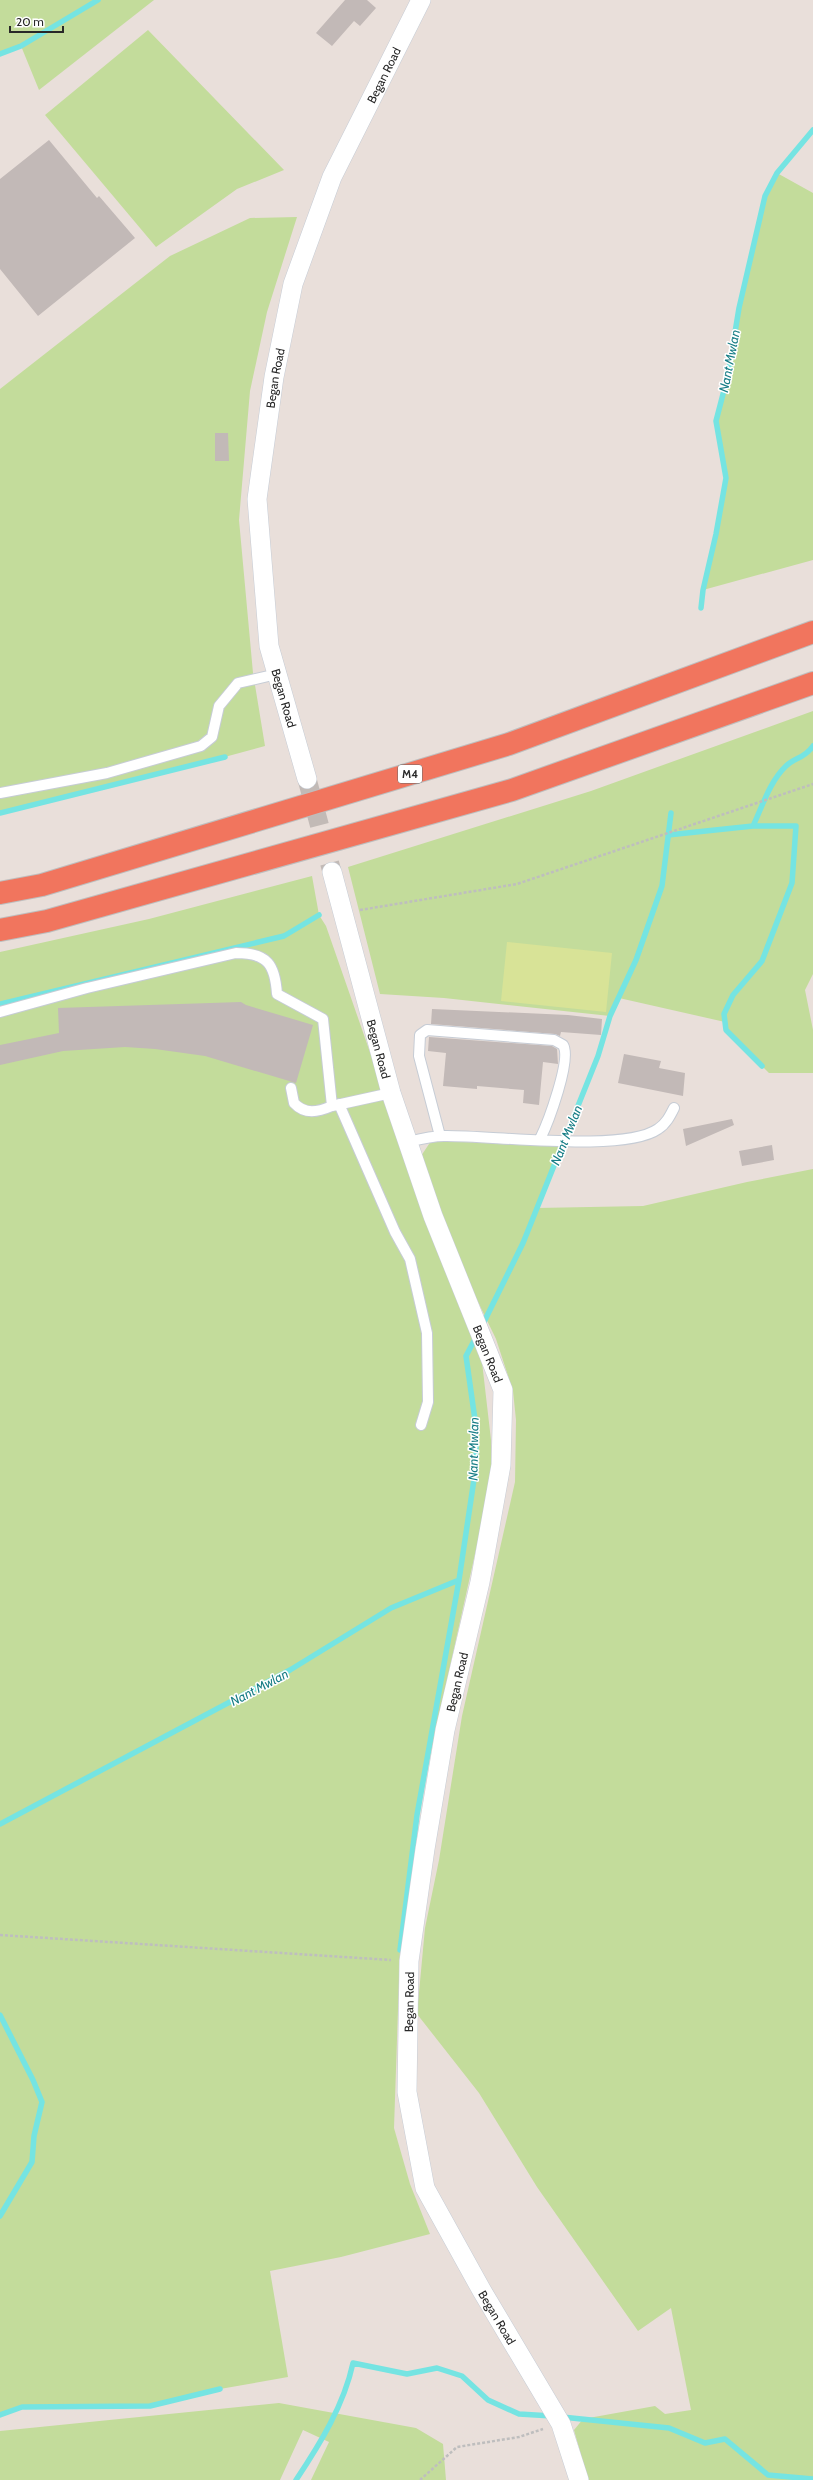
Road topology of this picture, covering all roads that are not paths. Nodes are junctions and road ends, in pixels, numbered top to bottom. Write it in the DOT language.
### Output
graph roads {
  1 [pos="421,0"];
  2 [pos="813,632"];
  3 [pos="277,674"];
  4 [pos="813,683"];
  5 [pos="306,779"];
  6 [pos="0,793"];
  7 [pos="332,872"];
  8 [pos="0,893"];
  9 [pos="0,930"];
  10 [pos="0,1012"];
  11 [pos="291,1088"];
  12 [pos="391,1093"];
  13 [pos="336,1105"];
  14 [pos="674,1108"];
  15 [pos="440,1136"];
  16 [pos="540,1139"];
  17 [pos="408,1142"];
  18 [pos="421,1425"];
  19 [pos="579,2480"];
  1 -- 3 [label="street, Began Road"];
  2 -- 8 [label="highway, M4"];
  3 -- 5 [label="street, Began Road"];
  3 -- 6 [label="lane"];
  4 -- 9 [label="highway"];
  7 -- 12 [label="street, Began Road"];
  10 -- 13 [label="lane"];
  11 -- 13 [label="lane"];
  12 -- 13 [label="lane"];
  12 -- 17 [label="street, Began Road"];
  13 -- 18 [label="lane"];
  14 -- 16 [label="lane"];
  15 -- 16 [label="lane"];
  15 -- 16 [label="lane"];
  15 -- 17 [label="lane"];
  17 -- 19 [label="street, Began Road"];
}
